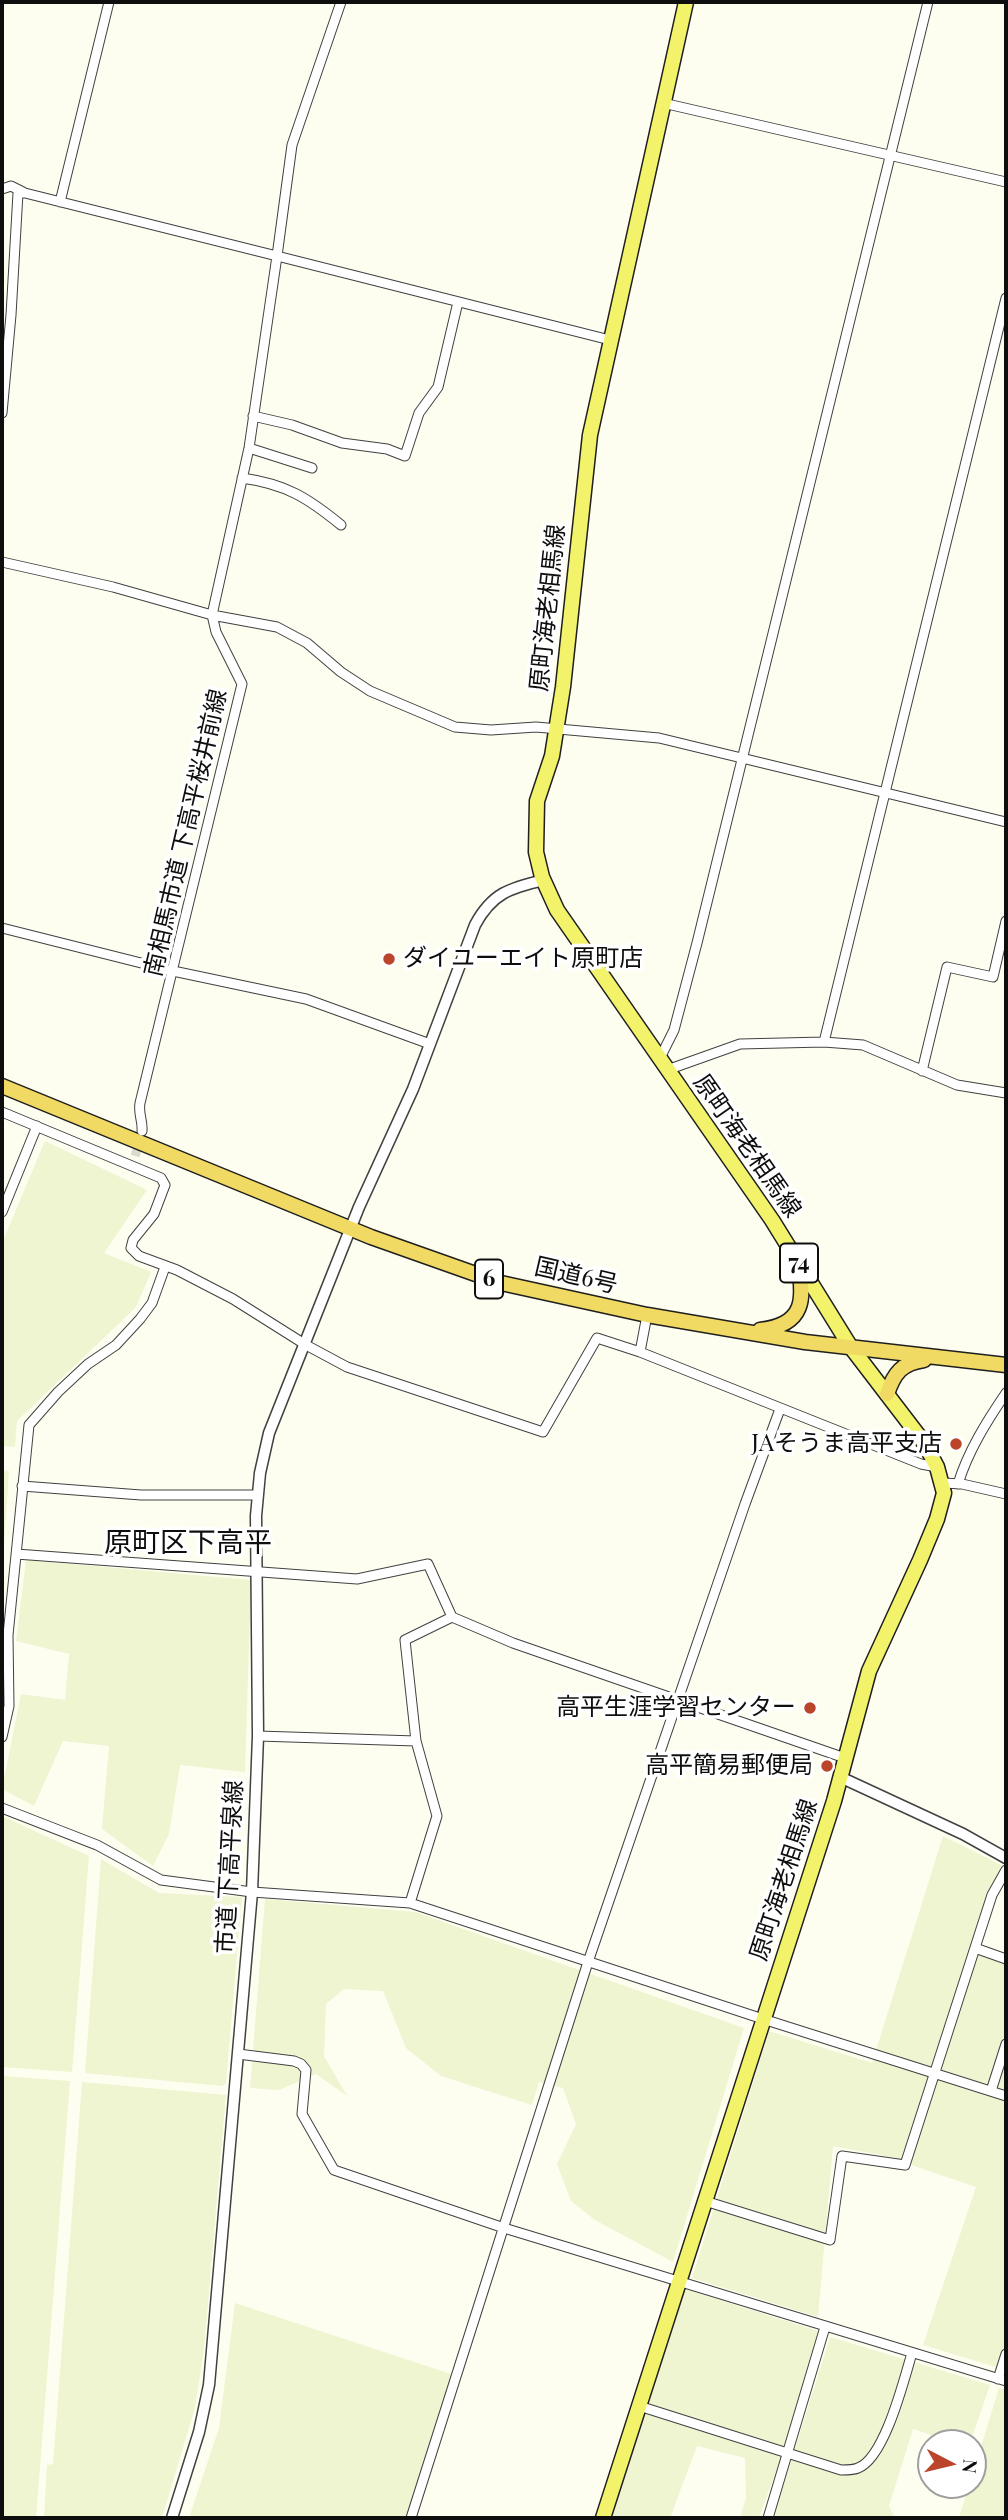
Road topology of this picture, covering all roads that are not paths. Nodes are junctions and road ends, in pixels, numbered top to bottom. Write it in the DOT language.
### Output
graph roads {
  1 [pos="109,2"];
  2 [pos="341,2"];
  3 [pos="686,2"];
  4 [pos="928,2"];
  5 [pos="663,103"];
  6 [pos="890,155"];
  7 [pos="1006,182"];
  8 [pos="2,189"];
  9 [pos="25,192"];
  10 [pos="60,202"];
  11 [pos="277,256"];
  12 [pos="1006,298"];
  13 [pos="458,302"];
  14 [pos="610,340"];
  15 [pos="2,413"];
  16 [pos="253,416"];
  17 [pos="249,448"];
  18 [pos="312,468"];
  19 [pos="243,478"];
  20 [pos="341,525"];
  21 [pos="2,562"];
  22 [pos="212,615"];
  23 [pos="556,729"];
  24 [pos="741,758"];
  25 [pos="884,793"];
  26 [pos="1006,822"];
  27 [pos="544,880"];
  28 [pos="1006,921"];
  29 [pos="2,928"];
  30 [pos="173,971"];
  31 [pos="824,1042"];
  32 [pos="430,1044"];
  33 [pos="664,1064"];
  34 [pos="922,1071"];
  35 [pos="2,1086"];
  36 [pos="1006,1093"];
  37 [pos="2,1112"];
  38 [pos="37,1126"];
  39 [pos="142,1132"];
  40 [pos="2,1212"];
  41 [pos="352,1229"];
  42 [pos="798,1262"];
  43 [pos="165,1267"];
  44 [pos="647,1315"];
  45 [pos="744,1332"];
  46 [pos="306,1345"];
  47 [pos="850,1346"];
  48 [pos="640,1352"];
  49 [pos="936,1359"];
  50 [pos="1006,1366"];
  51 [pos="1006,1393"];
  52 [pos="887,1394"];
  53 [pos="780,1409"];
  54 [pos="937,1467"];
  55 [pos="943,1483"];
  56 [pos="958,1484"];
  57 [pos="22,1486"];
  58 [pos="258,1494"];
  59 [pos="1006,1494"];
  60 [pos="16,1554"];
  61 [pos="257,1572"];
  62 [pos="452,1617"];
  63 [pos="677,1700"];
  64 [pos="2,1737"];
  65 [pos="258,1737"];
  66 [pos="416,1741"];
  67 [pos="845,1758"];
  68 [pos="840,1777"];
  69 [pos="2,1808"];
  70 [pos="1006,1858"];
  71 [pos="1006,1870"];
  72 [pos="252,1892"];
  73 [pos="410,1903"];
  74 [pos="975,1948"];
  75 [pos="1006,1959"];
  76 [pos="587,1962"];
  77 [pos="763,2020"];
  78 [pos="1006,2045"];
  79 [pos="238,2054"];
  80 [pos="934,2073"];
  81 [pos="991,2091"];
  82 [pos="1006,2096"];
  83 [pos="705,2201"];
  84 [pos="503,2228"];
  85 [pos="679,2280"];
  86 [pos="825,2328"];
  87 [pos="912,2353"];
  88 [pos="1006,2354"];
  89 [pos="1002,2380"];
  90 [pos="639,2406"];
  91 [pos="789,2454"];
  92 [pos="172,2518"];
  93 [pos="411,2518"];
  94 [pos="603,2518"];
  95 [pos="768,2518"];
  1 -- 10 [label="street"];
  2 -- 11 [label="street"];
  3 -- 5 [label="main road, 原町海老相馬線 / 74"];
  4 -- 6 [label="street"];
  5 -- 6 [label="street"];
  5 -- 14 [label="main road, 原町海老相馬線 / 74"];
  6 -- 7 [label="street"];
  6 -- 24 [label="street"];
  8 -- 9 [label="street"];
  9 -- 10 [label="street"];
  9 -- 15 [label="street"];
  10 -- 11 [label="street"];
  11 -- 13 [label="street"];
  11 -- 16 [label="street"];
  12 -- 25 [label="street"];
  13 -- 14 [label="street"];
  13 -- 16 [label="street"];
  14 -- 23 [label="main road, 原町海老相馬線 / 74"];
  16 -- 17 [label="street"];
  17 -- 18 [label="street"];
  17 -- 19 [label="street"];
  19 -- 20 [label="street"];
  19 -- 22 [label="street"];
  21 -- 22 [label="street"];
  22 -- 23 [label="street"];
  22 -- 30 [label="street, 南相馬市道 下高平桜井前線"];
  23 -- 24 [label="street"];
  23 -- 27 [label="main road, 原町海老相馬線 / 74"];
  24 -- 25 [label="street"];
  24 -- 33 [label="street"];
  25 -- 26 [label="street"];
  25 -- 31 [label="street"];
  27 -- 32 [label="street, 市道 下高平泉線"];
  27 -- 33 [label="main road, 原町海老相馬線 / 74"];
  28 -- 34 [label="street"];
  29 -- 30 [label="street"];
  30 -- 32 [label="street"];
  30 -- 39 [label="street, 南相馬市道 下高平桜井前線"];
  31 -- 33 [label="street"];
  31 -- 34 [label="street"];
  32 -- 41 [label="street, 市道 下高平泉線"];
  33 -- 42 [label="main road, 原町海老相馬線 / 74"];
  34 -- 36 [label="street"];
  35 -- 41 [label="highway, 国道6号 / 6"];
  37 -- 38 [label="street"];
  38 -- 40 [label="street"];
  38 -- 43 [label="street"];
  41 -- 44 [label="highway, 国道6号 / 6"];
  41 -- 46 [label="street, 市道 下高平泉線"];
  42 -- 45 [label="highway"];
  42 -- 47 [label="main road, 原町海老相馬線 / 74"];
  43 -- 46 [label="street"];
  43 -- 57 [label="street"];
  44 -- 45 [label="highway, 国道6号 / 6"];
  44 -- 48 [label="street"];
  45 -- 47 [label="highway, 国道6号 / 6"];
  46 -- 48 [label="street"];
  46 -- 58 [label="street, 市道 下高平泉線"];
  47 -- 49 [label="highway, 国道6号 / 6"];
  47 -- 52 [label="main road, 原町海老相馬線 / 74"];
  48 -- 53 [label="street"];
  49 -- 50 [label="highway, 国道6号 / 6"];
  49 -- 52 [label="highway"];
  51 -- 56 [label="street"];
  52 -- 54 [label="main road, 原町海老相馬線 / 74"];
  53 -- 54 [label="street"];
  53 -- 63 [label="street"];
  54 -- 55 [label="main road, 原町海老相馬線 / 74"];
  55 -- 56 [label="street"];
  55 -- 67 [label="main road, 原町海老相馬線 / 74"];
  56 -- 59 [label="street"];
  57 -- 58 [label="street"];
  57 -- 60 [label="street"];
  58 -- 61 [label="street, 市道 下高平泉線"];
  60 -- 61 [label="street"];
  60 -- 64 [label="street"];
  61 -- 62 [label="street"];
  61 -- 65 [label="street, 市道 下高平泉線"];
  62 -- 63 [label="street"];
  62 -- 66 [label="street"];
  63 -- 67 [label="street"];
  63 -- 76 [label="street"];
  65 -- 66 [label="street"];
  65 -- 72 [label="street, 市道 下高平泉線"];
  66 -- 73 [label="street"];
  67 -- 68 [label="main road, 原町海老相馬線 / 74"];
  68 -- 70 [label="street"];
  68 -- 77 [label="main road, 原町海老相馬線 / 74"];
  69 -- 72 [label="street"];
  71 -- 74 [label="street"];
  72 -- 73 [label="street"];
  72 -- 79 [label="street, 市道 下高平泉線"];
  73 -- 76 [label="street"];
  74 -- 75 [label="street"];
  74 -- 80 [label="street"];
  76 -- 77 [label="street"];
  76 -- 84 [label="street"];
  77 -- 80 [label="street"];
  77 -- 83 [label="main road, 原町海老相馬線 / 74"];
  78 -- 81 [label="street"];
  79 -- 84 [label="street"];
  79 -- 92 [label="street, 市道 下高平泉線"];
  80 -- 81 [label="street"];
  80 -- 83 [label="street"];
  81 -- 82 [label="street"];
  83 -- 85 [label="main road, 原町海老相馬線 / 74"];
  84 -- 85 [label="street"];
  84 -- 93 [label="street"];
  85 -- 86 [label="street"];
  85 -- 90 [label="main road, 原町海老相馬線 / 74"];
  86 -- 87 [label="street"];
  86 -- 91 [label="street"];
  87 -- 89 [label="street"];
  87 -- 91 [label="street"];
  88 -- 89 [label="street"];
  90 -- 91 [label="street"];
  90 -- 94 [label="main road, 原町海老相馬線 / 74"];
  91 -- 95 [label="street"];
}
